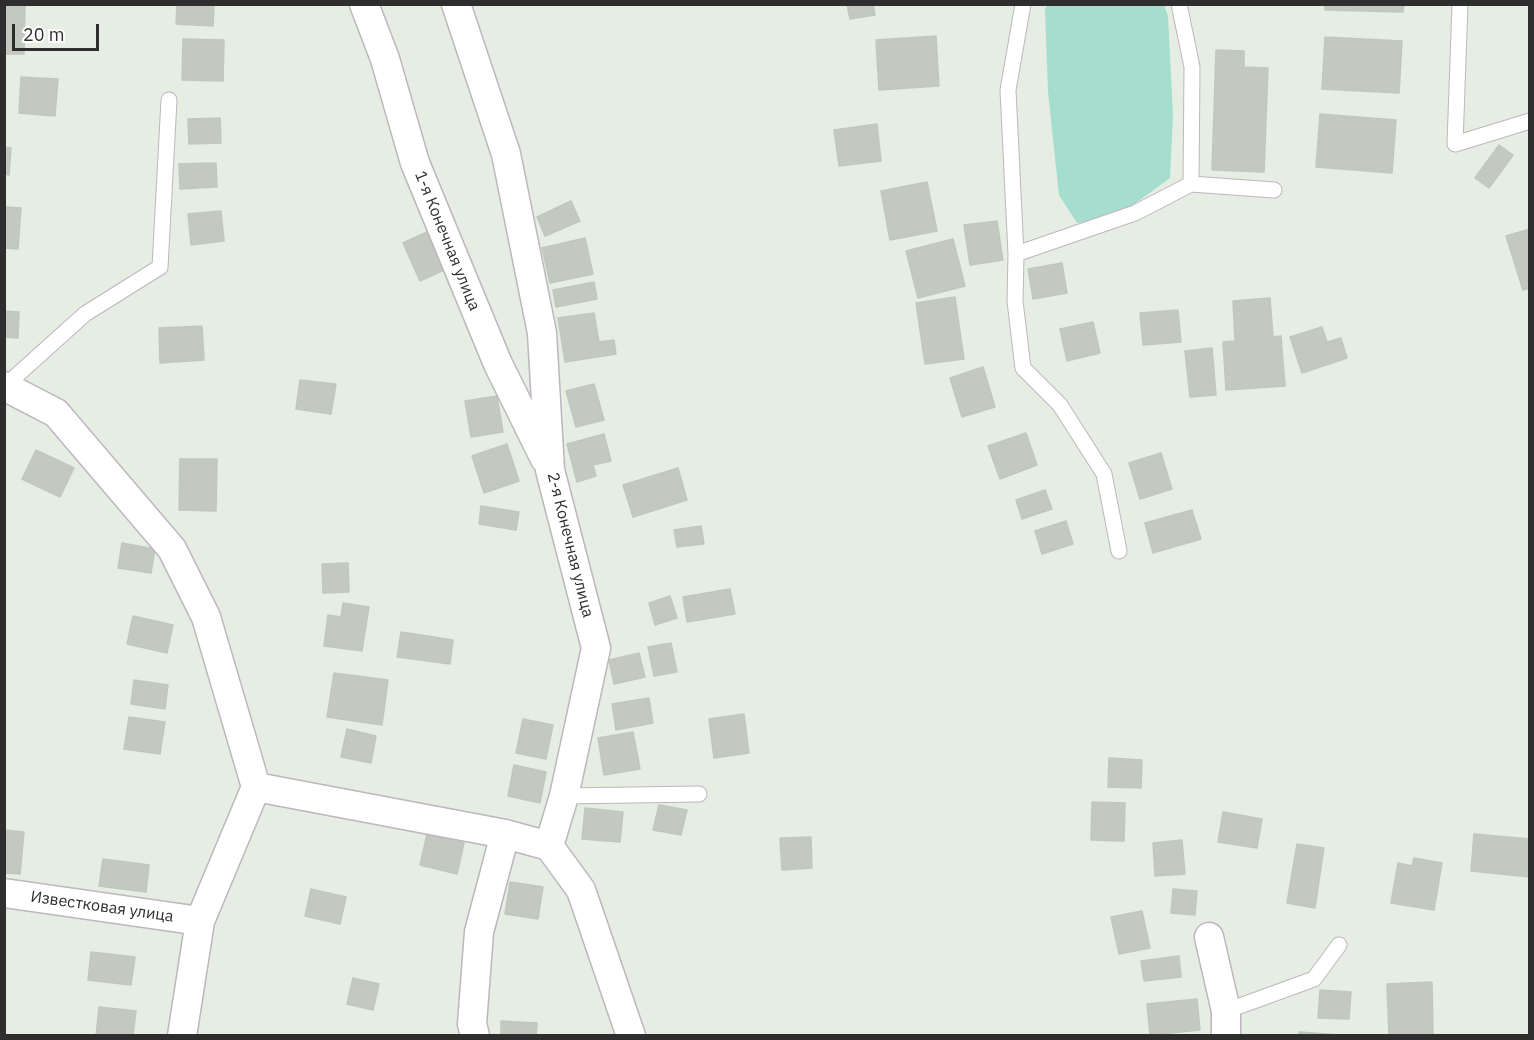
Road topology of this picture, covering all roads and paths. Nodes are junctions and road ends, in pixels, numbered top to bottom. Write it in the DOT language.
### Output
graph roads {
  1 [pos="364,4"];
  2 [pos="456,4"];
  3 [pos="1023,4"];
  4 [pos="1179,4"];
  5 [pos="1460,4"];
  6 [pos="169,100"];
  7 [pos="1530,121"];
  8 [pos="1191,184"];
  9 [pos="1274,190"];
  10 [pos="1016,254"];
  11 [pos="5,386"];
  12 [pos="550,470"];
  13 [pos="1119,551"];
  14 [pos="255,787"];
  15 [pos="699,794"];
  16 [pos="564,796"];
  17 [pos="505,834"];
  18 [pos="549,846"];
  19 [pos="4,893"];
  20 [pos="200,921"];
  21 [pos="1209,937"];
  22 [pos="1339,945"];
  23 [pos="1226,1023"];
  24 [pos="182,1035"];
  25 [pos="475,1035"];
  26 [pos="631,1035"];
  1 -- 12 [label="street, 1-я Конечная улица"];
  2 -- 12 [label="street, 2-я Конечная улица"];
  3 -- 10 [label="lane"];
  4 -- 8 [label="lane"];
  5 -- 7 [label="lane"];
  6 -- 11 [label="lane"];
  8 -- 9 [label="lane"];
  8 -- 10 [label="lane"];
  10 -- 13 [label="lane"];
  11 -- 14 [label="street"];
  12 -- 16 [label="street, 2-я Конечная улица"];
  14 -- 17 [label="street"];
  14 -- 20 [label="street"];
  15 -- 16 [label="lane"];
  16 -- 18 [label="street, 2-я Конечная улица"];
  17 -- 18 [label="street"];
  17 -- 25 [label="street"];
  18 -- 26 [label="street"];
  19 -- 20 [label="street, Известковая улица"];
  20 -- 24 [label="street"];
  21 -- 23 [label="street"];
  22 -- 23 [label="lane"];
}
